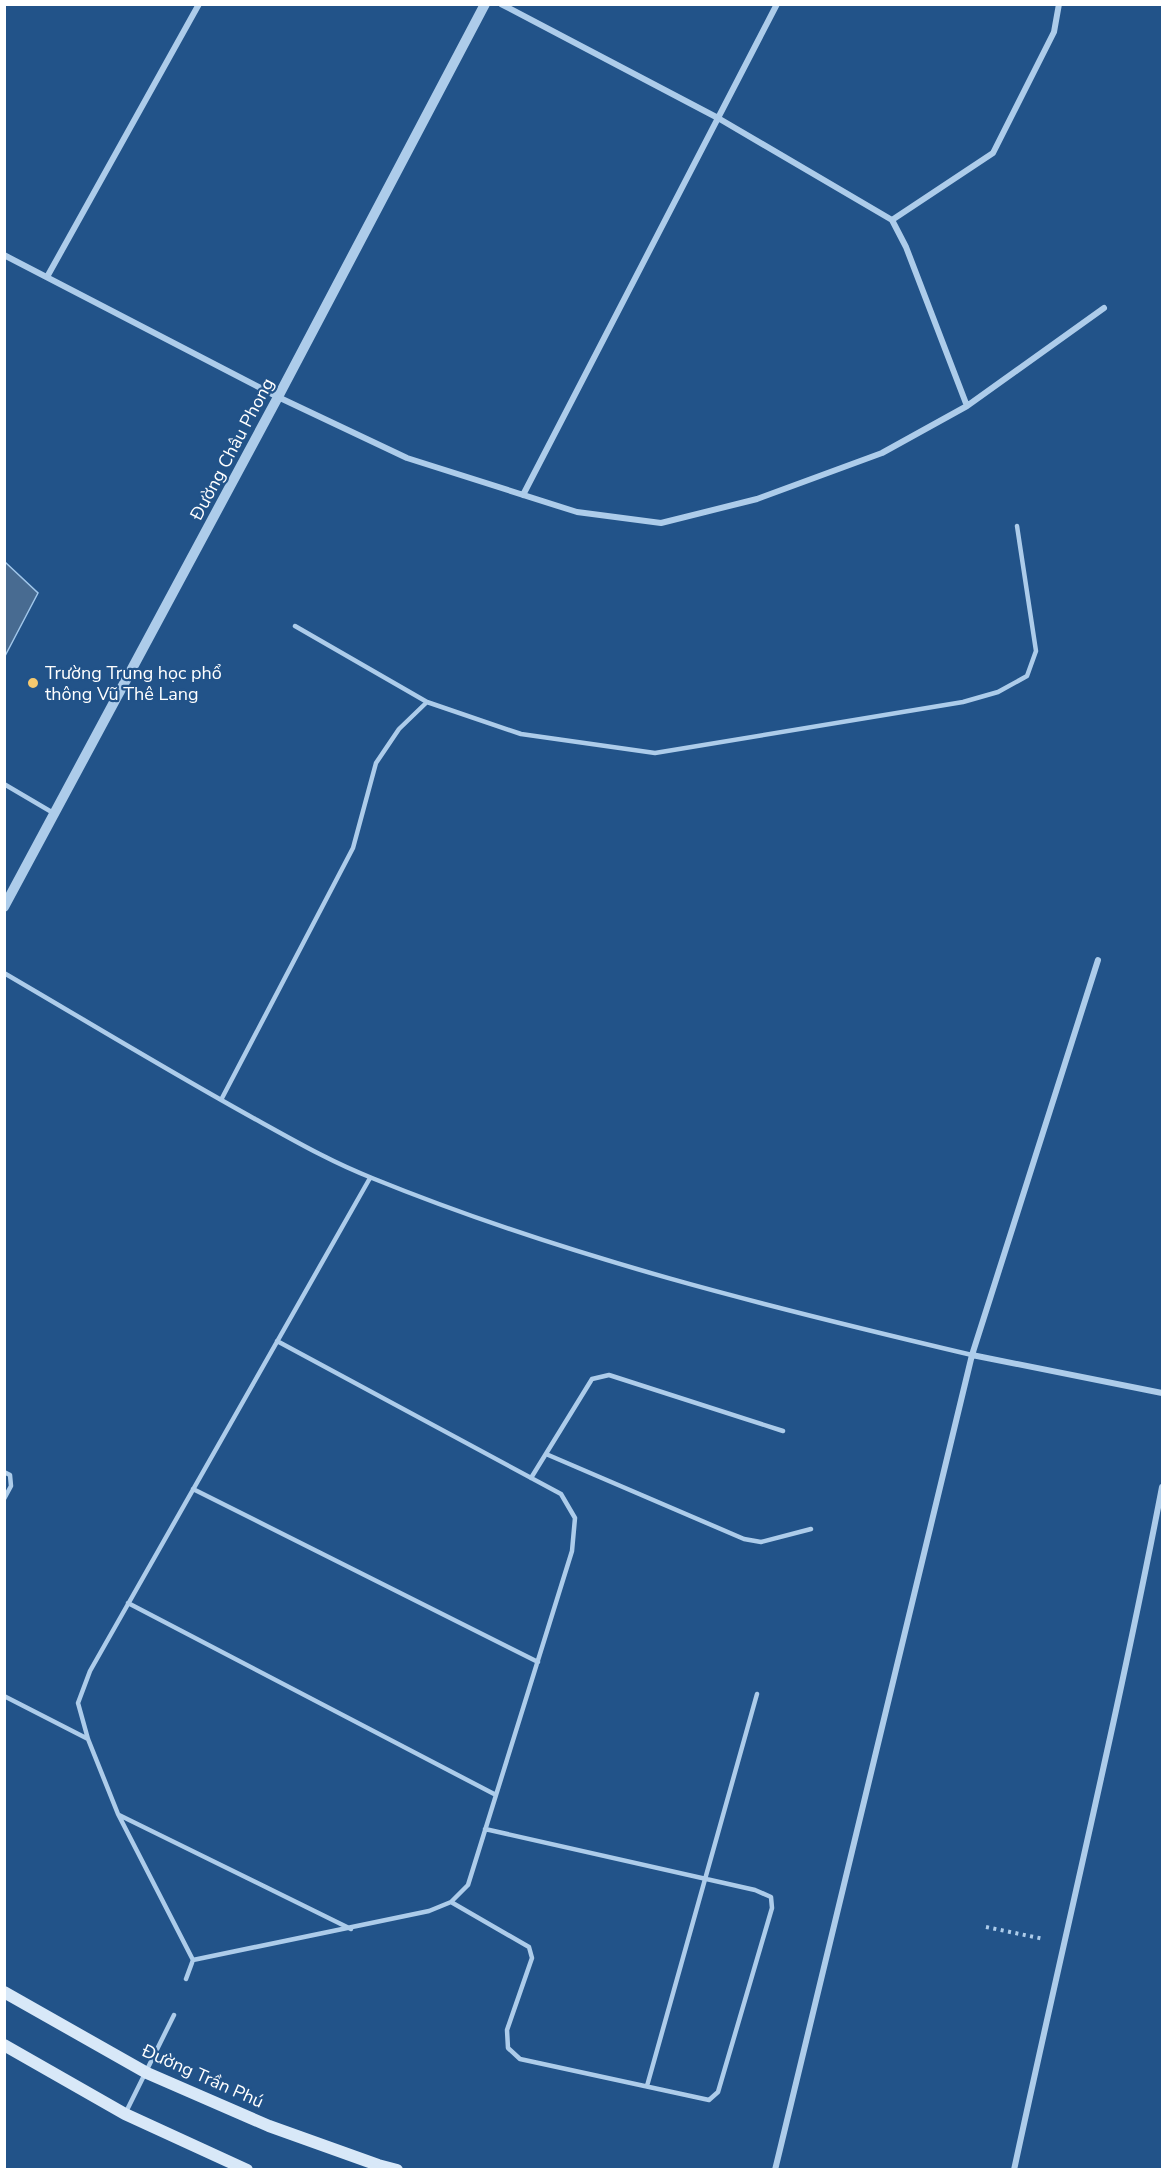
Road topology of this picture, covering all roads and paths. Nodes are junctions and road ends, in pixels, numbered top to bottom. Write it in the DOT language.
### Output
graph roads {
  1 [pos="199,4"];
  2 [pos="485,4"];
  3 [pos="501,4"];
  4 [pos="777,4"];
  5 [pos="1059,4"];
  6 [pos="718,118"];
  7 [pos="892,220"];
  8 [pos="4,255"];
  9 [pos="47,277"];
  10 [pos="1104,308"];
  11 [pos="278,397"];
  12 [pos="967,406"];
  13 [pos="523,495"];
  14 [pos="1017,526"];
  15 [pos="295,626"];
  16 [pos="427,702"];
  17 [pos="4,784"];
  18 [pos="54,813"];
  19 [pos="4,907"];
  20 [pos="1098,960"];
  21 [pos="4,973"];
  22 [pos="221,1100"];
  23 [pos="370,1178"];
  24 [pos="277,1341"];
  25 [pos="972,1355"];
  26 [pos="1162,1393"];
  27 [pos="783,1431"];
  28 [pos="546,1454"];
  29 [pos="4,1472"];
  30 [pos="531,1478"];
  31 [pos="1162,1488"];
  32 [pos="193,1489"];
  33 [pos="4,1499"];
  34 [pos="811,1529"];
  35 [pos="128,1604"];
  36 [pos="538,1662"];
  37 [pos="757,1694"];
  38 [pos="4,1696"];
  39 [pos="87,1739"];
  40 [pos="496,1795"];
  41 [pos="118,1815"];
  42 [pos="485,1829"];
  43 [pos="706,1879"];
  44 [pos="451,1902"];
  45 [pos="986,1927"];
  46 [pos="351,1929"];
  47 [pos="1063,1943"];
  48 [pos="193,1960"];
  49 [pos="186,1979"];
  50 [pos="4,1992"];
  51 [pos="174,2015"];
  52 [pos="4,2046"];
  53 [pos="147,2073"];
  54 [pos="647,2086"];
  55 [pos="125,2114"];
  56 [pos="247,2169"];
  57 [pos="398,2169"];
  58 [pos="775,2169"];
  59 [pos="1014,2169"];
  1 -- 9 [label="street"];
  2 -- 11 [label="street, Đường Châu Phong"];
  3 -- 6 [label="street"];
  4 -- 6 [label="street"];
  5 -- 7 [label="street"];
  6 -- 7 [label="street"];
  6 -- 13 [label="street"];
  7 -- 12 [label="street"];
  8 -- 9 [label="street"];
  9 -- 11 [label="street"];
  10 -- 12 [label="street"];
  11 -- 13 [label="street"];
  11 -- 18 [label="street, Đường Châu Phong"];
  12 -- 13 [label="street"];
  14 -- 16 [label="lane"];
  15 -- 16 [label="lane"];
  16 -- 22 [label="lane"];
  17 -- 18 [label="lane"];
  18 -- 19 [label="street, Đường Châu Phong"];
  20 -- 25 [label="street"];
  21 -- 22 [label="lane"];
  22 -- 23 [label="lane"];
  23 -- 24 [label="lane"];
  23 -- 25 [label="lane"];
  24 -- 30 [label="lane"];
  24 -- 32 [label="lane"];
  25 -- 26 [label="street"];
  25 -- 58 [label="street"];
  27 -- 28 [label="lane"];
  28 -- 30 [label="lane"];
  28 -- 34 [label="lane"];
  29 -- 33 [label="lane"];
  30 -- 36 [label="lane"];
  31 -- 47 [label="street"];
  32 -- 35 [label="lane"];
  32 -- 36 [label="lane"];
  35 -- 39 [label="lane"];
  35 -- 40 [label="lane"];
  36 -- 40 [label="lane"];
  37 -- 43 [label="lane"];
  38 -- 39 [label="lane"];
  39 -- 41 [label="lane"];
  40 -- 42 [label="lane"];
  41 -- 46 [label="lane"];
  41 -- 48 [label="lane"];
  42 -- 43 [label="lane"];
  42 -- 44 [label="lane"];
  43 -- 54 [label="lane"];
  43 -- 54 [label="lane"];
  44 -- 46 [label="lane"];
  44 -- 54 [label="lane"];
  45 -- 47 [label="path"];
  46 -- 48 [label="lane"];
  47 -- 59 [label="street"];
  48 -- 49 [label="lane"];
  50 -- 53 [label="main road, Đường Trần Phú"];
  51 -- 53 [label="lane"];
  52 -- 55 [label="main road"];
  53 -- 55 [label="lane"];
  53 -- 57 [label="main road, Đường Trần Phú"];
  55 -- 56 [label="main road"];
}
